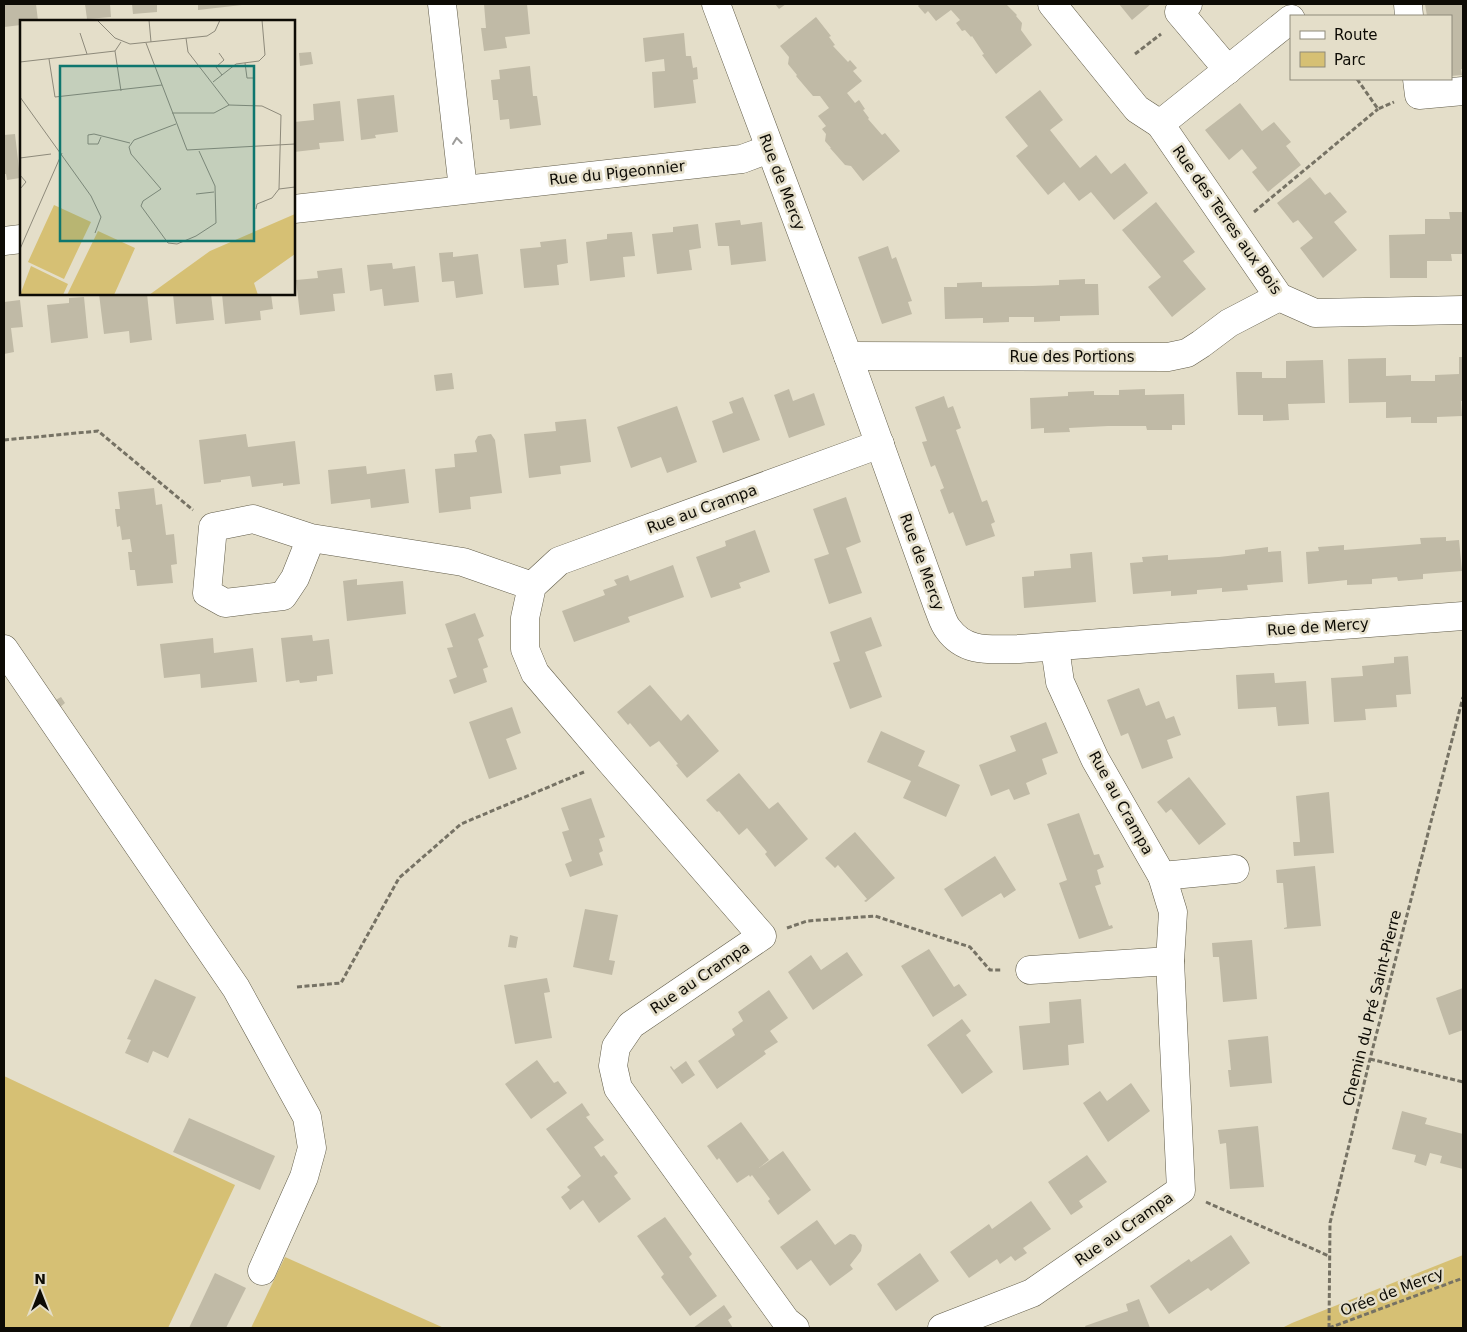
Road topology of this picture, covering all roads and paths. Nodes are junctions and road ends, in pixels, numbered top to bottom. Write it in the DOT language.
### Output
graph roads {
  1 [pos="442,4"];
  2 [pos="716,4"];
  3 [pos="1052,4"];
  4 [pos="1188,4"];
  5 [pos="1309,4"];
  6 [pos="1295,15"];
  7 [pos="1290,20"];
  8 [pos="1228,70"];
  9 [pos="1358,80"];
  10 [pos="1418,87"];
  11 [pos="1463,91"];
  12 [pos="1378,109"];
  13 [pos="1160,124"];
  14 [pos="769,149"];
  15 [pos="463,189"];
  16 [pos="295,208"];
  17 [pos="1233,230"];
  18 [pos="20,239"];
  19 [pos="4,241"];
  20 [pos="1279,297"];
  21 [pos="1463,310"];
  22 [pos="848,356"];
  23 [pos="4,440"];
  24 [pos="880,444"];
  25 [pos="213,527"];
  26 [pos="311,538"];
  27 [pos="532,586"];
  28 [pos="1463,616"];
  29 [pos="1055,648"];
  30 [pos="6,662"];
  31 [pos="1463,697"];
  32 [pos="610,761"];
  33 [pos="1235,870"];
  34 [pos="1162,876"];
  35 [pos="762,936"];
  36 [pos="1170,961"];
  37 [pos="1030,970"];
  38 [pos="297,987"];
  39 [pos="1370,1059"];
  40 [pos="1463,1082"];
  41 [pos="1181,1190"];
  42 [pos="1329,1256"];
  43 [pos="262,1271"];
  44 [pos="1463,1278"];
  45 [pos="795,1328"];
  46 [pos="942,1328"];
  47 [pos="1329,1328"];
  15 -- 1 [label="street, one-way"];
  2 -- 14 [label="street, Rue de Mercy"];
  3 -- 13 [label="street, Rue des Terres aux Bois"];
  4 -- 8 [label="street"];
  5 -- 6 [label="street"];
  7 -- 8 [label="street"];
  8 -- 13 [label="street"];
  9 -- 12 [label="path"];
  10 -- 11 [label="street"];
  10 -- 12 [label="path"];
  12 -- 17 [label="path"];
  13 -- 17 [label="street, Rue des Terres aux Bois"];
  14 -- 15 [label="street, Rue du Pigeonnier"];
  14 -- 22 [label="street, Rue de Mercy"];
  15 -- 16 [label="street, Rue du Pigeonnier"];
  17 -- 20 [label="street, Rue des Terres aux Bois"];
  18 -- 19 [label="street"];
  20 -- 21 [label="street, Rue des Terres aux Bois"];
  20 -- 22 [label="street, Rue des Portions"];
  22 -- 24 [label="street, Rue de Mercy"];
  23 -- 25 [label="path"];
  24 -- 27 [label="street, Rue au Crampa"];
  24 -- 29 [label="street, Rue de Mercy"];
  25 -- 26 [label="street"];
  25 -- 26 [label="street"];
  26 -- 27 [label="street"];
  27 -- 32 [label="street, Rue au Crampa"];
  28 -- 29 [label="street, Rue de Mercy"];
  29 -- 34 [label="street, Rue au Crampa"];
  30 -- 43 [label="street"];
  31 -- 39 [label="path, Chemin du Pré Saint-Pierre"];
  32 -- 35 [label="street, Rue au Crampa"];
  32 -- 38 [label="path"];
  33 -- 34 [label="street"];
  34 -- 36 [label="street, Rue au Crampa"];
  35 -- 37 [label="path"];
  35 -- 45 [label="street, Rue au Crampa"];
  36 -- 37 [label="street"];
  36 -- 41 [label="street, Rue au Crampa"];
  39 -- 40 [label="path"];
  39 -- 42 [label="path, Chemin du Pré Saint-Pierre"];
  41 -- 42 [label="path"];
  41 -- 46 [label="street, Rue au Crampa"];
  42 -- 47 [label="path, Chemin du Pré Saint-Pierre"];
  44 -- 47 [label="path, Orée de Mercy"];
}
